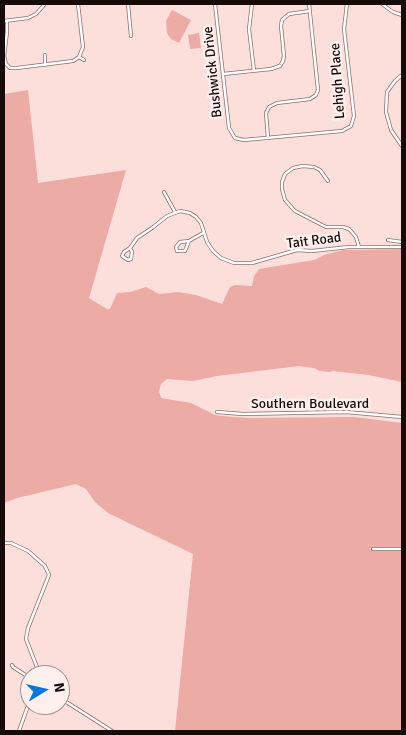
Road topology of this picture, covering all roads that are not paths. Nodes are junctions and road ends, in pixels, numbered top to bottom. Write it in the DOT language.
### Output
graph roads {
  1 [pos="45,4"];
  2 [pos="78,4"];
  3 [pos="128,4"];
  4 [pos="215,4"];
  5 [pos="252,4"];
  6 [pos="310,4"];
  7 [pos="347,4"];
  8 [pos="382,4"];
  9 [pos="310,11"];
  10 [pos="402,15"];
  11 [pos="5,21"];
  12 [pos="130,36"];
  13 [pos="45,55"];
  14 [pos="79,57"];
  15 [pos="84,60"];
  16 [pos="45,65"];
  17 [pos="254,71"];
  18 [pos="223,74"];
  19 [pos="402,75"];
  20 [pos="233,136"];
  21 [pos="268,138"];
  22 [pos="402,146"];
  23 [pos="328,181"];
  24 [pos="164,192"];
  25 [pos="175,212"];
  26 [pos="203,233"];
  27 [pos="388,240"];
  28 [pos="189,241"];
  29 [pos="402,242"];
  30 [pos="359,247"];
  31 [pos="402,247"];
  32 [pos="130,248"];
  33 [pos="217,412"];
  34 [pos="402,417"];
  35 [pos="4,543"];
  36 [pos="373,549"];
  37 [pos="402,549"];
  38 [pos="12,665"];
  39 [pos="36,665"];
  40 [pos="20,672"];
  41 [pos="70,704"];
  42 [pos="23,715"];
  43 [pos="19,731"];
  44 [pos="112,731"];
  1 -- 11 [label="street"];
  2 -- 14 [label="street"];
  3 -- 12 [label="street"];
  4 -- 18 [label="street, Bushwick Drive"];
  5 -- 17 [label="street"];
  6 -- 9 [label="street"];
  7 -- 21 [label="street, Lehigh Place"];
  8 -- 10 [label="street"];
  9 -- 17 [label="street"];
  9 -- 21 [label="street"];
  11 -- 16 [label="street"];
  13 -- 16 [label="street"];
  14 -- 15 [label="street"];
  14 -- 16 [label="street"];
  17 -- 18 [label="street"];
  18 -- 20 [label="street, Bushwick Drive"];
  19 -- 22 [label="street"];
  20 -- 21 [label="street, Lehigh Place"];
  23 -- 30 [label="street"];
  24 -- 25 [label="street"];
  25 -- 26 [label="street"];
  25 -- 32 [label="street"];
  26 -- 28 [label="street"];
  26 -- 30 [label="street, Tait Road"];
  27 -- 29 [label="street"];
  28 -- 28 [label="street"];
  30 -- 31 [label="street, Tait Road"];
  32 -- 32 [label="street"];
  33 -- 34 [label="street, Southern Boulevard"];
  35 -- 39 [label="street"];
  36 -- 37 [label="street"];
  38 -- 40 [label="street"];
  41 -- 44 [label="street"];
  42 -- 43 [label="street"];
}
